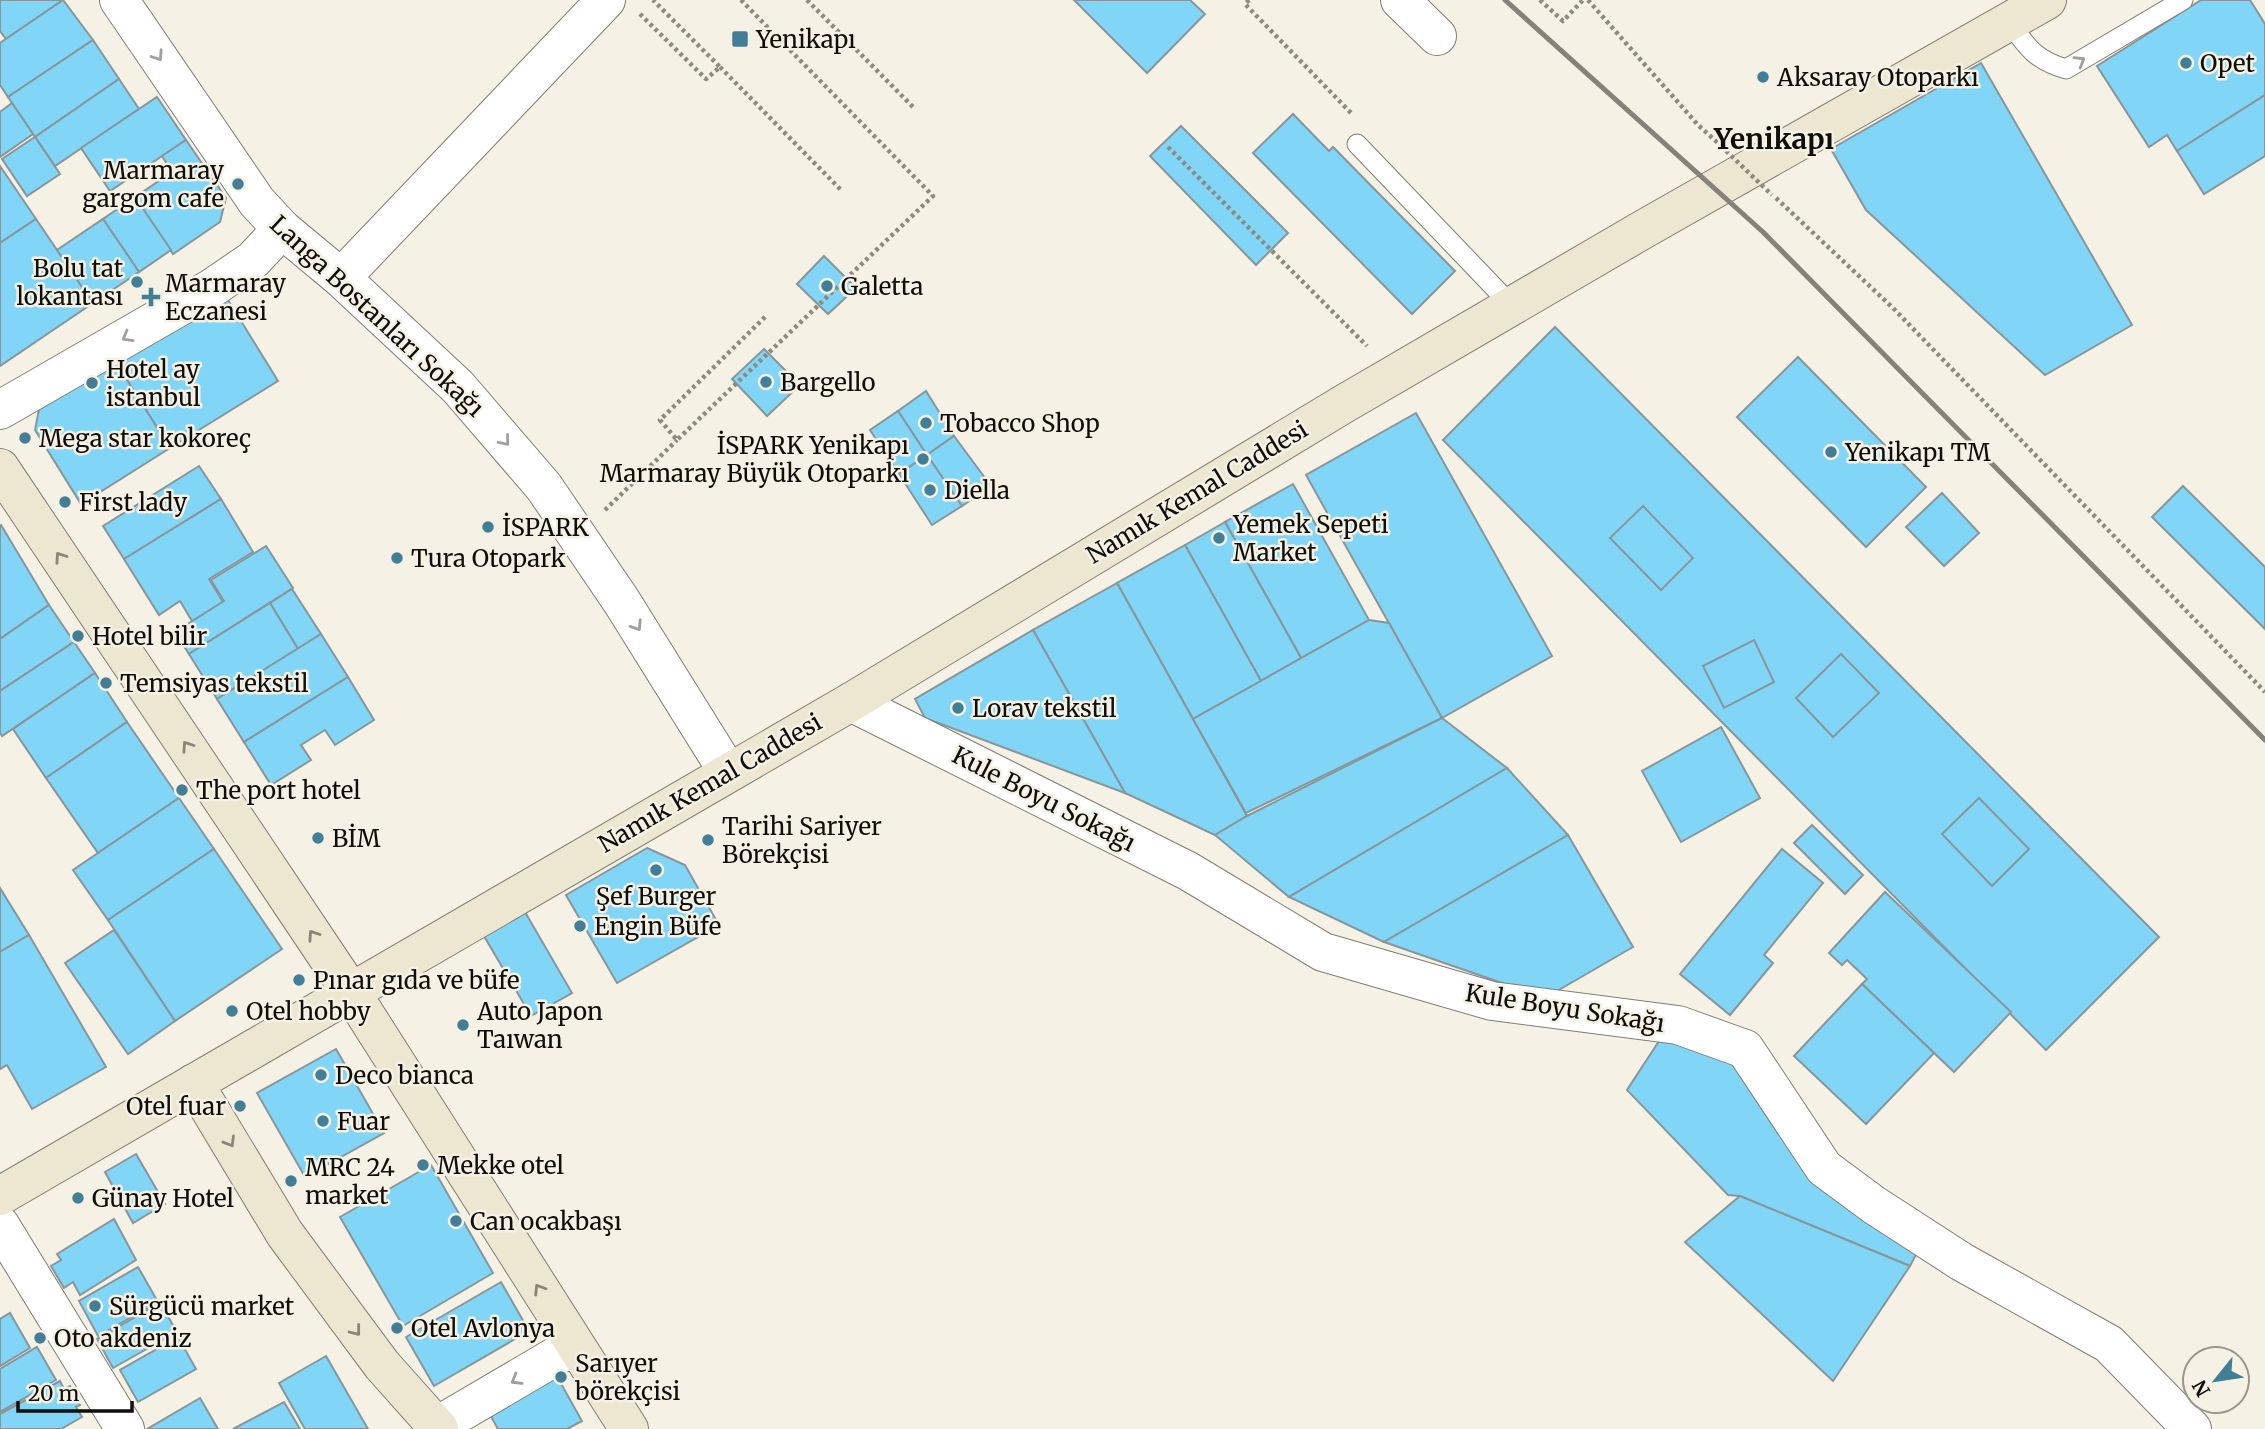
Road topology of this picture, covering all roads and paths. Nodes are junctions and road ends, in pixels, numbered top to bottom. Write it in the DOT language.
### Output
graph roads {
  1 [pos="119,0"];
  2 [pos="653,0"];
  3 [pos="741,0"];
  4 [pos="807,0"];
  5 [pos="1249,0"];
  6 [pos="1400,0"];
  7 [pos="1540,0"];
  8 [pos="1586,0"];
  9 [pos="2047,0"];
  10 [pos="2183,0"];
  11 [pos="620,4"];
  12 [pos="2009,22"];
  13 [pos="1437,36"];
  14 [pos="720,67"];
  15 [pos="915,109"];
  16 [pos="1353,114"];
  17 [pos="1357,144"];
  18 [pos="1168,147"];
  19 [pos="841,190"];
  20 [pos="282,229"];
  21 [pos="341,278"];
  22 [pos="1512,306"];
  23 [pos="766,316"];
  24 [pos="1394,374"];
  25 [pos="0,410"];
  26 [pos="677,440"];
  27 [pos="0,468"];
  28 [pos="578,537"];
  29 [pos="2265,692"];
  30 [pos="851,702"];
  31 [pos="728,772"];
  32 [pos="351,992"];
  33 [pos="194,1083"];
  34 [pos="0,1196"];
  35 [pos="0,1225"];
  36 [pos="575,1345"];
  37 [pos="436,1428"];
  38 [pos="125,1429"];
  39 [pos="629,1429"];
  40 [pos="2192,1429"];
  1 -- 20 [label="street, Langa Bostanları Sokağı, one-way"];
  2 -- 14 [label="path"];
  3 -- 26 [label="path"];
  4 -- 15 [label="path"];
  5 -- 16 [label="path"];
  6 -- 13 [label="street"];
  7 -- 8 [label="path"];
  8 -- 29 [label="path, bridge"];
  9 -- 12 [label="main road, Namık Kemal Caddesi"];
  12 -- 10 [label="lane, one-way"];
  11 -- 14 [label="path"];
  11 -- 21 [label="street"];
  12 -- 22 [label="main road, Namık Kemal Caddesi"];
  14 -- 19 [label="path"];
  17 -- 22 [label="lane"];
  18 -- 24 [label="path"];
  20 -- 21 [label="street, Langa Bostanları Sokağı"];
  20 -- 25 [label="street, one-way"];
  21 -- 28 [label="street, Langa Bostanları Sokağı, one-way"];
  22 -- 24 [label="main road, Namık Kemal Caddesi"];
  23 -- 26 [label="path"];
  24 -- 30 [label="main road, Namık Kemal Caddesi"];
  26 -- 28 [label="path"];
  32 -- 27 [label="main road, one-way"];
  28 -- 31 [label="street, Langa Bostanları Sokağı, one-way"];
  30 -- 31 [label="main road, Namık Kemal Caddesi"];
  30 -- 40 [label="street, Kule Boyu Sokağı"];
  31 -- 32 [label="main road, Namık Kemal Caddesi"];
  32 -- 33 [label="main road, Namık Kemal Caddesi"];
  36 -- 32 [label="main road, one-way"];
  33 -- 34 [label="main road, Namık Kemal Caddesi"];
  33 -- 37 [label="main road, one-way"];
  35 -- 38 [label="street"];
  36 -- 37 [label="street, one-way"];
  36 -- 39 [label="main road"];
}
